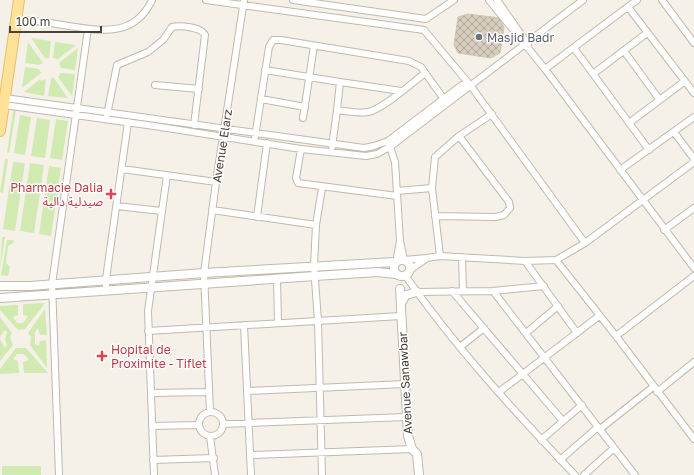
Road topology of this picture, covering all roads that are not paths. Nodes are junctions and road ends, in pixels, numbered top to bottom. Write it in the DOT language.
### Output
graph roads {
  1 [pos="19,0"];
  2 [pos="152,0"];
  3 [pos="206,0"];
  4 [pos="293,0"];
  5 [pos="454,0"];
  6 [pos="489,0"];
  7 [pos="497,0"];
  8 [pos="583,0"];
  9 [pos="637,0"];
  10 [pos="662,0"];
  11 [pos="243,3"];
  12 [pos="628,7"];
  13 [pos="16,18"];
  14 [pos="426,20"];
  15 [pos="88,29"];
  16 [pos="424,30"];
  17 [pos="647,33"];
  18 [pos="526,43"];
  19 [pos="694,43"];
  20 [pos="314,46"];
  21 [pos="574,48"];
  22 [pos="624,51"];
  23 [pos="545,69"];
  24 [pos="265,70"];
  25 [pos="425,73"];
  26 [pos="593,74"];
  27 [pos="309,78"];
  28 [pos="685,80"];
  29 [pos="340,82"];
  30 [pos="155,85"];
  31 [pos="470,85"];
  32 [pos="199,89"];
  33 [pos="401,91"];
  34 [pos="694,93"];
  35 [pos="261,99"];
  36 [pos="659,99"];
  37 [pos="445,101"];
  38 [pos="4,102"];
  39 [pos="76,107"];
  40 [pos="305,107"];
  41 [pos="337,110"];
  42 [pos="108,112"];
  43 [pos="75,114"];
  44 [pos="492,114"];
  45 [pos="694,117"];
  46 [pos="303,118"];
  47 [pos="106,119"];
  48 [pos="128,122"];
  49 [pos="155,122"];
  50 [pos="629,123"];
  51 [pos="194,125"];
  52 [pos="225,128"];
  53 [pos="0,131"];
  54 [pos="674,132"];
  55 [pos="256,133"];
  56 [pos="223,136"];
  57 [pos="459,136"];
  58 [pos="254,140"];
  59 [pos="267,143"];
  60 [pos="389,143"];
  61 [pos="332,145"];
  62 [pos="301,149"];
  63 [pos="649,150"];
  64 [pos="331,153"];
  65 [pos="694,160"];
  66 [pos="122,169"];
  67 [pos="620,170"];
  68 [pos="167,176"];
  69 [pos="216,182"];
  70 [pos="322,188"];
  71 [pos="432,188"];
  72 [pos="397,193"];
  73 [pos="642,200"];
  74 [pos="117,206"];
  75 [pos="694,208"];
  76 [pos="212,210"];
  77 [pos="161,211"];
  78 [pos="435,216"];
  79 [pos="257,217"];
  80 [pos="316,225"];
  81 [pos="664,230"];
  82 [pos="585,243"];
  83 [pos="440,256"];
  84 [pos="462,257"];
  85 [pos="427,258"];
  86 [pos="556,260"];
  87 [pos="399,261"];
  88 [pos="525,261"];
  89 [pos="314,266"];
  90 [pos="694,268"];
  91 [pos="204,272"];
  92 [pos="402,274"];
  93 [pos="152,276"];
  94 [pos="315,276"];
  95 [pos="694,276"];
  96 [pos="277,278"];
  97 [pos="106,279"];
  98 [pos="204,283"];
  99 [pos="52,284"];
  100 [pos="0,286"];
  101 [pos="544,286"];
  102 [pos="150,288"];
  103 [pos="106,290"];
  104 [pos="452,291"];
  105 [pos="463,291"];
  106 [pos="493,291"];
  107 [pos="417,292"];
  108 [pos="52,294"];
  109 [pos="0,298"];
  110 [pos="401,304"];
  111 [pos="558,306"];
  112 [pos="401,316"];
  113 [pos="600,316"];
  114 [pos="318,321"];
  115 [pos="278,323"];
  116 [pos="244,325"];
  117 [pos="207,328"];
  118 [pos="484,328"];
  119 [pos="148,331"];
  120 [pos="526,333"];
  121 [pos="577,333"];
  122 [pos="616,336"];
  123 [pos="460,347"];
  124 [pos="545,358"];
  125 [pos="694,362"];
  126 [pos="522,374"];
  127 [pos="405,384"];
  128 [pos="320,388"];
  129 [pos="655,389"];
  130 [pos="247,391"];
  131 [pos="209,392"];
  132 [pos="499,392"];
  133 [pos="151,393"];
  134 [pos="582,404"];
  135 [pos="210,412"];
  136 [pos="406,417"];
  137 [pos="322,420"];
  138 [pos="562,420"];
  139 [pos="249,422"];
  140 [pos="223,424"];
  141 [pos="198,425"];
  142 [pos="152,426"];
  143 [pos="599,428"];
  144 [pos="210,436"];
  145 [pos="694,439"];
  146 [pos="540,440"];
  147 [pos="614,448"];
  148 [pos="412,449"];
  149 [pos="322,452"];
  150 [pos="251,455"];
  151 [pos="214,458"];
  152 [pos="154,460"];
  153 [pos="560,460"];
  154 [pos="59,475"];
  155 [pos="154,475"];
  156 [pos="215,475"];
  157 [pos="251,475"];
  158 [pos="322,475"];
  159 [pos="419,475"];
  160 [pos="575,475"];
  161 [pos="584,475"];
  162 [pos="635,475"];
  1 -- 13 [label="main road"];
  2 -- 15 [label="street"];
  3 -- 11 [label="street"];
  4 -- 14 [label="street"];
  5 -- 14 [label="street"];
  6 -- 18 [label="street"];
  7 -- 18 [label="street"];
  8 -- 18 [label="street"];
  9 -- 12 [label="street"];
  10 -- 19 [label="street"];
  11 -- 16 [label="street"];
  11 -- 52 [label="street, Avenue Elarz"];
  12 -- 17 [label="street"];
  12 -- 21 [label="street"];
  13 -- 15 [label="street"];
  13 -- 38 [label="main road"];
  14 -- 16 [label="street"];
  15 -- 39 [label="street"];
  16 -- 31 [label="street"];
  17 -- 22 [label="street"];
  17 -- 28 [label="street"];
  18 -- 23 [label="street"];
  18 -- 31 [label="street"];
  20 -- 24 [label="street"];
  20 -- 25 [label="street"];
  20 -- 27 [label="street"];
  21 -- 23 [label="street"];
  21 -- 26 [label="street"];
  22 -- 26 [label="street"];
  22 -- 36 [label="street"];
  23 -- 67 [label="street"];
  24 -- 27 [label="street"];
  24 -- 35 [label="street"];
  25 -- 33 [label="street"];
  25 -- 37 [label="street"];
  26 -- 50 [label="street"];
  27 -- 29 [label="street"];
  27 -- 40 [label="street"];
  28 -- 34 [label="street"];
  28 -- 36 [label="street"];
  29 -- 33 [label="street"];
  29 -- 41 [label="street"];
  30 -- 32 [label="street"];
  31 -- 37 [label="street"];
  31 -- 44 [label="street"];
  32 -- 42 [label="street"];
  32 -- 51 [label="street"];
  33 -- 41 [label="street"];
  35 -- 40 [label="street"];
  35 -- 55 [label="street"];
  36 -- 50 [label="street"];
  37 -- 60 [label="street"];
  38 -- 39 [label="street"];
  38 -- 43 [label="street"];
  38 -- 53 [label="main road"];
  39 -- 42 [label="street"];
  39 -- 43 [label="street"];
  40 -- 46 [label="street"];
  41 -- 61 [label="street"];
  42 -- 47 [label="street"];
  42 -- 49 [label="street"];
  43 -- 47 [label="street"];
  43 -- 99 [label="street"];
  44 -- 57 [label="street"];
  44 -- 82 [label="street"];
  45 -- 54 [label="street"];
  47 -- 48 [label="street"];
  48 -- 49 [label="street"];
  48 -- 66 [label="street"];
  49 -- 51 [label="street"];
  49 -- 56 [label="street"];
  50 -- 63 [label="street"];
  51 -- 52 [label="street"];
  52 -- 55 [label="street"];
  52 -- 56 [label="street, Avenue Elarz"];
  54 -- 63 [label="street"];
  54 -- 65 [label="street"];
  55 -- 58 [label="street"];
  55 -- 61 [label="street"];
  56 -- 58 [label="street"];
  56 -- 69 [label="street, Avenue Elarz"];
  57 -- 71 [label="street"];
  57 -- 78 [label="street"];
  58 -- 59 [label="street"];
  59 -- 62 [label="street"];
  59 -- 79 [label="street"];
  60 -- 61 [label="street"];
  60 -- 64 [label="street"];
  60 -- 72 [label="street"];
  61 -- 64 [label="street"];
  62 -- 64 [label="street"];
  62 -- 70 [label="street"];
  63 -- 67 [label="street"];
  65 -- 73 [label="street"];
  66 -- 68 [label="street"];
  66 -- 74 [label="street"];
  67 -- 73 [label="street"];
  68 -- 69 [label="street"];
  68 -- 77 [label="street"];
  69 -- 76 [label="street, Avenue Elarz"];
  70 -- 72 [label="street"];
  70 -- 80 [label="street"];
  71 -- 72 [label="street"];
  71 -- 78 [label="street"];
  72 -- 87 [label="street"];
  73 -- 81 [label="street"];
  73 -- 82 [label="street"];
  74 -- 77 [label="street"];
  74 -- 97 [label="street"];
  75 -- 81 [label="street"];
  76 -- 79 [label="street"];
  76 -- 91 [label="street, Avenue Elarz"];
  77 -- 93 [label="street"];
  78 -- 83 [label="street"];
  79 -- 80 [label="street"];
  80 -- 89 [label="street"];
  81 -- 90 [label="street"];
  82 -- 86 [label="street"];
  83 -- 84 [label="street"];
  83 -- 85 [label="street"];
  84 -- 88 [label="street"];
  84 -- 105 [label="street"];
  85 -- 87 [label="street"];
  85 -- 92 [label="street"];
  86 -- 88 [label="street"];
  86 -- 113 [label="street"];
  87 -- 89 [label="street"];
  87 -- 92 [label="street"];
  87 -- 92 [label="street"];
  88 -- 101 [label="street"];
  89 -- 91 [label="street"];
  89 -- 94 [label="street"];
  91 -- 93 [label="street"];
  91 -- 98 [label="street, Avenue Elarz"];
  92 -- 94 [label="street"];
  92 -- 107 [label="street"];
  92 -- 110 [label="street, Avenue Sanawbar"];
  93 -- 97 [label="street"];
  93 -- 102 [label="street"];
  94 -- 96 [label="street"];
  94 -- 114 [label="street"];
  95 -- 122 [label="street"];
  96 -- 98 [label="street"];
  96 -- 115 [label="street"];
  97 -- 99 [label="street"];
  97 -- 103 [label="street"];
  98 -- 102 [label="street"];
  98 -- 117 [label="street, Avenue Elarz"];
  99 -- 100 [label="street"];
  99 -- 108 [label="street"];
  101 -- 106 [label="street"];
  101 -- 111 [label="street"];
  102 -- 103 [label="street"];
  102 -- 119 [label="street"];
  103 -- 108 [label="street"];
  104 -- 105 [label="street"];
  104 -- 107 [label="street"];
  104 -- 118 [label="street"];
  105 -- 106 [label="street"];
  106 -- 120 [label="street"];
  107 -- 110 [label="street"];
  107 -- 123 [label="street"];
  108 -- 109 [label="street"];
  108 -- 154 [label="street"];
  110 -- 112 [label="street, Avenue Sanawbar"];
  111 -- 120 [label="street"];
  111 -- 121 [label="street"];
  112 -- 114 [label="street"];
  112 -- 127 [label="street, Avenue Sanawbar"];
  113 -- 121 [label="street"];
  113 -- 122 [label="street"];
  114 -- 115 [label="street"];
  114 -- 128 [label="street"];
  115 -- 116 [label="street"];
  116 -- 117 [label="street"];
  116 -- 130 [label="street"];
  117 -- 119 [label="street"];
  117 -- 131 [label="street, Avenue Elarz"];
  118 -- 123 [label="street"];
  118 -- 126 [label="street"];
  119 -- 133 [label="street"];
  120 -- 124 [label="street"];
  121 -- 124 [label="street"];
  122 -- 129 [label="street"];
  123 -- 132 [label="street"];
  124 -- 126 [label="street"];
  124 -- 134 [label="street"];
  125 -- 129 [label="street"];
  126 -- 132 [label="street"];
  126 -- 138 [label="street"];
  127 -- 128 [label="street"];
  127 -- 136 [label="street, Avenue Sanawbar"];
  128 -- 130 [label="street"];
  128 -- 137 [label="street"];
  129 -- 143 [label="street"];
  129 -- 145 [label="street"];
  130 -- 139 [label="street"];
  131 -- 133 [label="street"];
  131 -- 135 [label="street, Avenue Elarz"];
  132 -- 146 [label="street"];
  133 -- 142 [label="street"];
  134 -- 138 [label="street"];
  134 -- 143 [label="street"];
  135 -- 140 [label="street"];
  135 -- 141 [label="street"];
  136 -- 137 [label="street"];
  136 -- 148 [label="street, Avenue Sanawbar"];
  137 -- 139 [label="street"];
  137 -- 149 [label="street"];
  138 -- 146 [label="street"];
  139 -- 140 [label="street"];
  139 -- 150 [label="street"];
  140 -- 144 [label="street"];
  141 -- 142 [label="street"];
  141 -- 144 [label="street"];
  142 -- 152 [label="street"];
  143 -- 147 [label="street"];
  143 -- 153 [label="street"];
  144 -- 151 [label="street"];
  146 -- 153 [label="street"];
  147 -- 161 [label="street"];
  147 -- 162 [label="street"];
  148 -- 149 [label="street"];
  148 -- 159 [label="street, Avenue Sanawbar"];
  149 -- 150 [label="street"];
  149 -- 158 [label="street"];
  150 -- 157 [label="street"];
  151 -- 152 [label="street"];
  151 -- 156 [label="street"];
  152 -- 155 [label="street"];
  153 -- 160 [label="street"];
}
